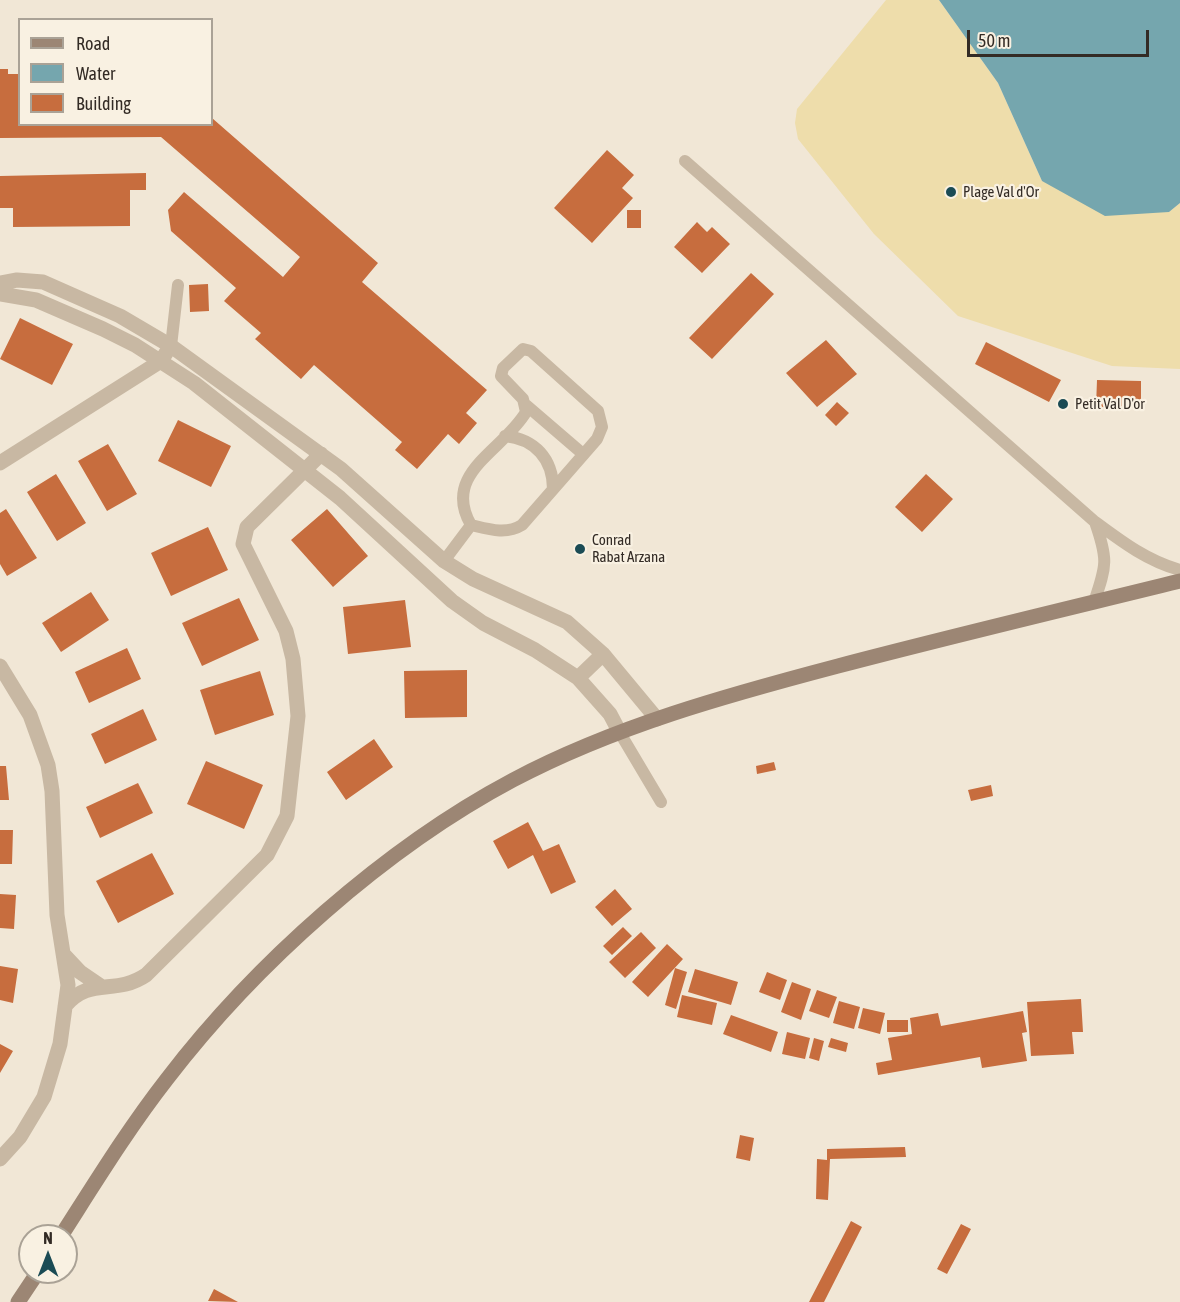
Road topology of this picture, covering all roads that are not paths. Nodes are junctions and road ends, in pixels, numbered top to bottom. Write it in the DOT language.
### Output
graph roads {
  1 [pos="685,160"];
  2 [pos="0,283"];
  3 [pos="178,285"];
  4 [pos="0,294"];
  5 [pos="171,345"];
  6 [pos="161,361"];
  7 [pos="526,405"];
  8 [pos="505,436"];
  9 [pos="321,454"];
  10 [pos="584,454"];
  11 [pos="0,463"];
  12 [pos="305,471"];
  13 [pos="553,489"];
  14 [pos="1094,521"];
  15 [pos="471,525"];
  16 [pos="444,561"];
  17 [pos="1180,570"];
  18 [pos="1180,581"];
  19 [pos="1094,602"];
  20 [pos="603,654"];
  21 [pos="0,666"];
  22 [pos="578,678"];
  23 [pos="657,719"];
  24 [pos="620,733"];
  25 [pos="661,802"];
  26 [pos="65,956"];
  27 [pos="102,987"];
  28 [pos="65,1006"];
  29 [pos="0,1159"];
  30 [pos="69,1224"];
  31 [pos="30,1284"];
  32 [pos="18,1302"];
  1 -- 14 [label="lane"];
  2 -- 5 [label="street"];
  3 -- 5 [label="lane"];
  4 -- 6 [label="street"];
  5 -- 6 [label="street"];
  5 -- 9 [label="street"];
  6 -- 11 [label="street"];
  6 -- 12 [label="street"];
  7 -- 8 [label="lane"];
  7 -- 10 [label="lane"];
  7 -- 10 [label="lane"];
  8 -- 13 [label="lane"];
  8 -- 15 [label="lane"];
  9 -- 12 [label="street"];
  9 -- 16 [label="street"];
  10 -- 13 [label="lane"];
  12 -- 22 [label="street"];
  12 -- 27 [label="street"];
  13 -- 15 [label="lane"];
  14 -- 17 [label="lane"];
  14 -- 19 [label="lane"];
  15 -- 16 [label="lane"];
  16 -- 20 [label="street"];
  18 -- 19 [label="main road"];
  19 -- 23 [label="main road"];
  20 -- 22 [label="street"];
  20 -- 23 [label="street"];
  21 -- 26 [label="street"];
  22 -- 24 [label="street"];
  23 -- 24 [label="main road"];
  24 -- 25 [label="lane"];
  24 -- 30 [label="main road"];
  26 -- 27 [label="street"];
  26 -- 28 [label="street"];
  27 -- 28 [label="street"];
  28 -- 29 [label="street"];
  31 -- 32 [label="main road"];
}
